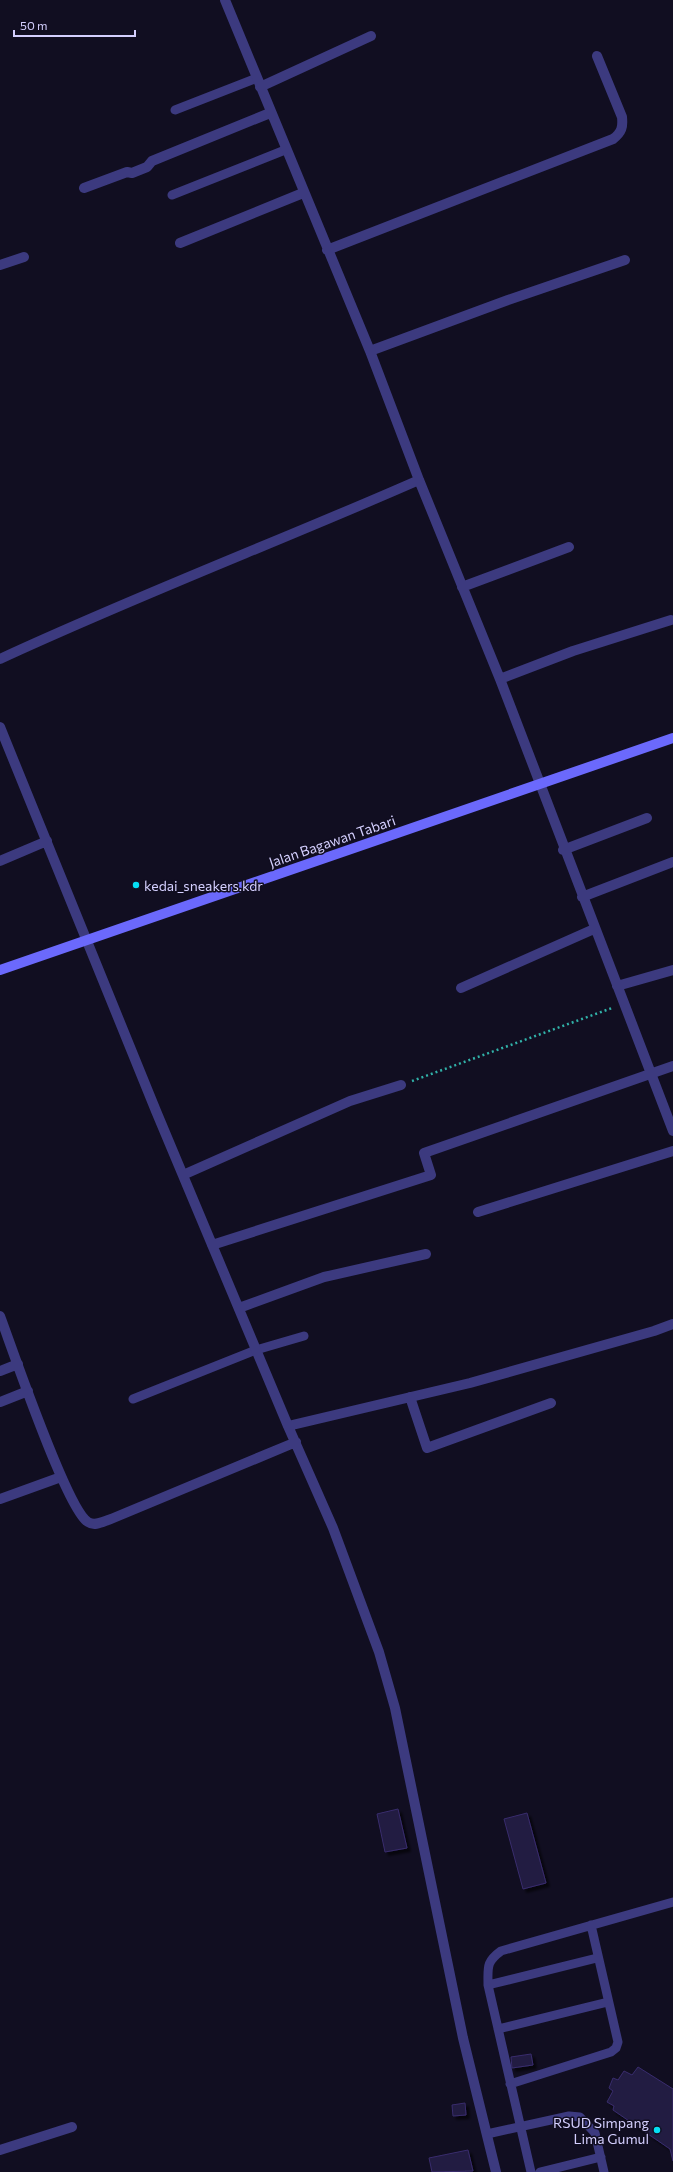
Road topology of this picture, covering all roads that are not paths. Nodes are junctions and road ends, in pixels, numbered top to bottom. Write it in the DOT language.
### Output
graph roads {
  1 [pos="225,0"];
  2 [pos="371,36"];
  3 [pos="597,56"];
  4 [pos="258,83"];
  5 [pos="175,110"];
  6 [pos="270,113"];
  7 [pos="286,150"];
  8 [pos="84,188"];
  9 [pos="303,193"];
  10 [pos="172,195"];
  11 [pos="180,243"];
  12 [pos="327,250"];
  13 [pos="24,257"];
  14 [pos="625,260"];
  15 [pos="0,265"];
  16 [pos="370,351"];
  17 [pos="419,480"];
  18 [pos="569,547"];
  19 [pos="462,587"];
  20 [pos="671,620"];
  21 [pos="0,659"];
  22 [pos="500,679"];
  23 [pos="0,727"];
  24 [pos="673,738"];
  25 [pos="540,785"];
  26 [pos="647,818"];
  27 [pos="47,841"];
  28 [pos="563,850"];
  29 [pos="0,861"];
  30 [pos="673,862"];
  31 [pos="582,897"];
  32 [pos="594,929"];
  33 [pos="87,939"];
  34 [pos="0,970"];
  35 [pos="673,970"];
  36 [pos="617,986"];
  37 [pos="461,988"];
  38 [pos="673,1066"];
  39 [pos="651,1073"];
  40 [pos="401,1085"];
  41 [pos="673,1132"];
  42 [pos="673,1151"];
  43 [pos="183,1175"];
  44 [pos="478,1212"];
  45 [pos="212,1245"];
  46 [pos="426,1254"];
  47 [pos="239,1308"];
  48 [pos="0,1316"];
  49 [pos="673,1324"];
  50 [pos="304,1336"];
  51 [pos="256,1350"];
  52 [pos="18,1364"];
  53 [pos="0,1371"];
  54 [pos="28,1391"];
  55 [pos="410,1397"];
  56 [pos="134,1399"];
  57 [pos="0,1402"];
  58 [pos="552,1402"];
  59 [pos="288,1426"];
  60 [pos="296,1442"];
  61 [pos="61,1477"];
  62 [pos="0,1500"];
  63 [pos="673,1902"];
  64 [pos="591,1925"];
  65 [pos="597,1958"];
  66 [pos="488,1984"];
  67 [pos="608,2002"];
  68 [pos="498,2029"];
  69 [pos="510,2084"];
  70 [pos="521,2126"];
  71 [pos="72,2127"];
  72 [pos="487,2134"];
  73 [pos="0,2150"];
  74 [pos="601,2157"];
  75 [pos="496,2172"];
  76 [pos="532,2172"];
  77 [pos="540,2172"];
  78 [pos="604,2172"];
  1 -- 4 [label="street"];
  2 -- 4 [label="street"];
  3 -- 12 [label="street"];
  4 -- 5 [label="lane"];
  4 -- 6 [label="street"];
  6 -- 7 [label="street"];
  6 -- 8 [label="street"];
  7 -- 9 [label="street"];
  7 -- 10 [label="lane"];
  9 -- 11 [label="street"];
  9 -- 12 [label="street"];
  12 -- 16 [label="street"];
  13 -- 15 [label="street"];
  14 -- 16 [label="street"];
  16 -- 17 [label="street"];
  17 -- 19 [label="street"];
  17 -- 21 [label="street"];
  18 -- 19 [label="street"];
  19 -- 22 [label="street"];
  20 -- 22 [label="street"];
  22 -- 25 [label="street"];
  23 -- 27 [label="street"];
  24 -- 25 [label="street, Jalan Bagawan Tabari"];
  25 -- 28 [label="street"];
  25 -- 33 [label="street, Jalan Bagawan Tabari"];
  26 -- 28 [label="street"];
  27 -- 29 [label="street"];
  27 -- 33 [label="street"];
  28 -- 31 [label="street"];
  30 -- 31 [label="street"];
  31 -- 32 [label="street"];
  32 -- 36 [label="street"];
  32 -- 37 [label="street"];
  33 -- 34 [label="street, Jalan Bagawan Tabari"];
  33 -- 43 [label="street"];
  35 -- 36 [label="street"];
  36 -- 39 [label="street"];
  38 -- 39 [label="street"];
  39 -- 41 [label="street"];
  39 -- 45 [label="street"];
  40 -- 43 [label="street"];
  42 -- 44 [label="street"];
  43 -- 45 [label="street"];
  45 -- 47 [label="street"];
  46 -- 47 [label="street"];
  47 -- 51 [label="street"];
  48 -- 52 [label="street"];
  49 -- 55 [label="street"];
  50 -- 51 [label="lane"];
  51 -- 56 [label="lane"];
  51 -- 59 [label="street"];
  52 -- 53 [label="street"];
  52 -- 54 [label="street"];
  54 -- 57 [label="street"];
  54 -- 61 [label="street"];
  55 -- 58 [label="street"];
  55 -- 59 [label="street"];
  59 -- 60 [label="street"];
  60 -- 61 [label="street"];
  60 -- 72 [label="street"];
  61 -- 62 [label="street"];
  63 -- 64 [label="lane"];
  64 -- 65 [label="lane"];
  64 -- 66 [label="lane"];
  65 -- 66 [label="lane"];
  65 -- 67 [label="lane"];
  66 -- 68 [label="lane"];
  67 -- 68 [label="lane"];
  67 -- 69 [label="lane"];
  68 -- 69 [label="lane"];
  69 -- 70 [label="lane"];
  70 -- 72 [label="lane"];
  70 -- 74 [label="lane"];
  70 -- 76 [label="lane"];
  71 -- 73 [label="street"];
  72 -- 75 [label="street"];
  74 -- 77 [label="lane"];
  74 -- 78 [label="lane"];
}
